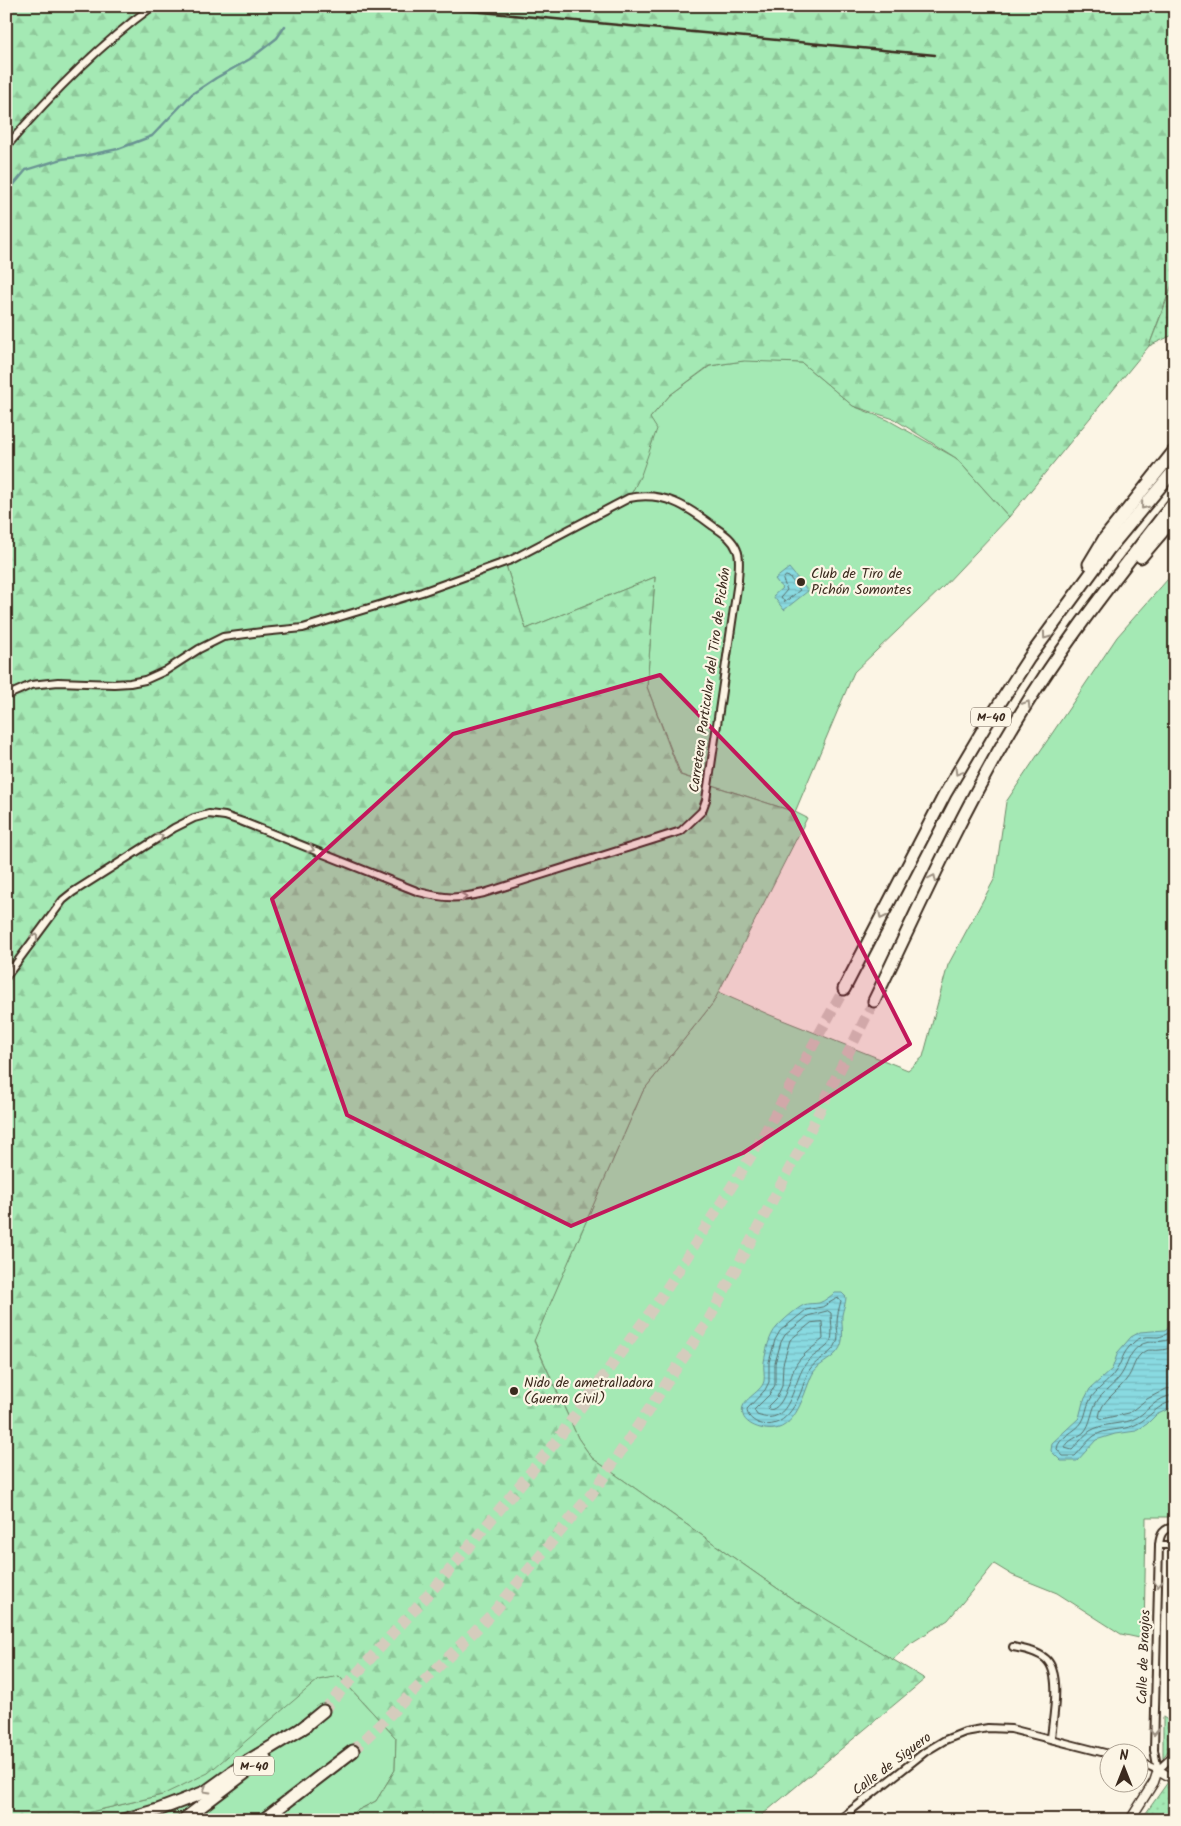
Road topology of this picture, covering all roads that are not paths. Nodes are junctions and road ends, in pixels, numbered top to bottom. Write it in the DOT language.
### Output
graph roads {
  1 [pos="153,6"];
  2 [pos="6,147"];
  3 [pos="1175,450"];
  4 [pos="1175,469"];
  5 [pos="1175,501"];
  6 [pos="1175,517"];
  7 [pos="1088,612"];
  8 [pos="1057,621"];
  9 [pos="6,696"];
  10 [pos="6,977"];
  11 [pos="844,989"];
  12 [pos="874,1000"];
  13 [pos="1175,1527"];
  14 [pos="1159,1545"];
  15 [pos="1175,1545"];
  16 [pos="1013,1647"];
  17 [pos="323,1711"];
  18 [pos="306,1726"];
  19 [pos="1051,1738"];
  20 [pos="1098,1751"];
  21 [pos="1175,1754"];
  22 [pos="1148,1766"];
  23 [pos="1158,1770"];
  24 [pos="1175,1780"];
  25 [pos="123,1820"];
  26 [pos="183,1820"];
  27 [pos="263,1820"];
  28 [pos="275,1820"];
  29 [pos="839,1820"];
  30 [pos="1130,1820"];
  1 -- 2 [label="street"];
  3 -- 8 [label="highway"];
  4 -- 8 [label="highway, M-40, one-way"];
  5 -- 7 [label="highway, M-40"];
  6 -- 7 [label="highway"];
  12 -- 7 [label="highway, M-40, one-way"];
  8 -- 11 [label="highway, M-40, one-way"];
  10 -- 9 [label="street, Carretera Particular del Tiro de Pichón, one-way"];
  13 -- 14 [label="street"];
  14 -- 15 [label="street"];
  14 -- 23 [label="street, Calle de Braojos, one-way"];
  16 -- 19 [label="street"];
  17 -- 18 [label="highway, M-40"];
  18 -- 25 [label="highway, one-way"];
  18 -- 26 [label="highway, M-40"];
  19 -- 20 [label="street, Calle de Siguero"];
  19 -- 29 [label="street, Calle de Siguero"];
  21 -- 23 [label="street"];
  22 -- 23 [label="street"];
  23 -- 24 [label="street"];
  23 -- 30 [label="street"];
  27 -- 28 [label="highway"];
}
